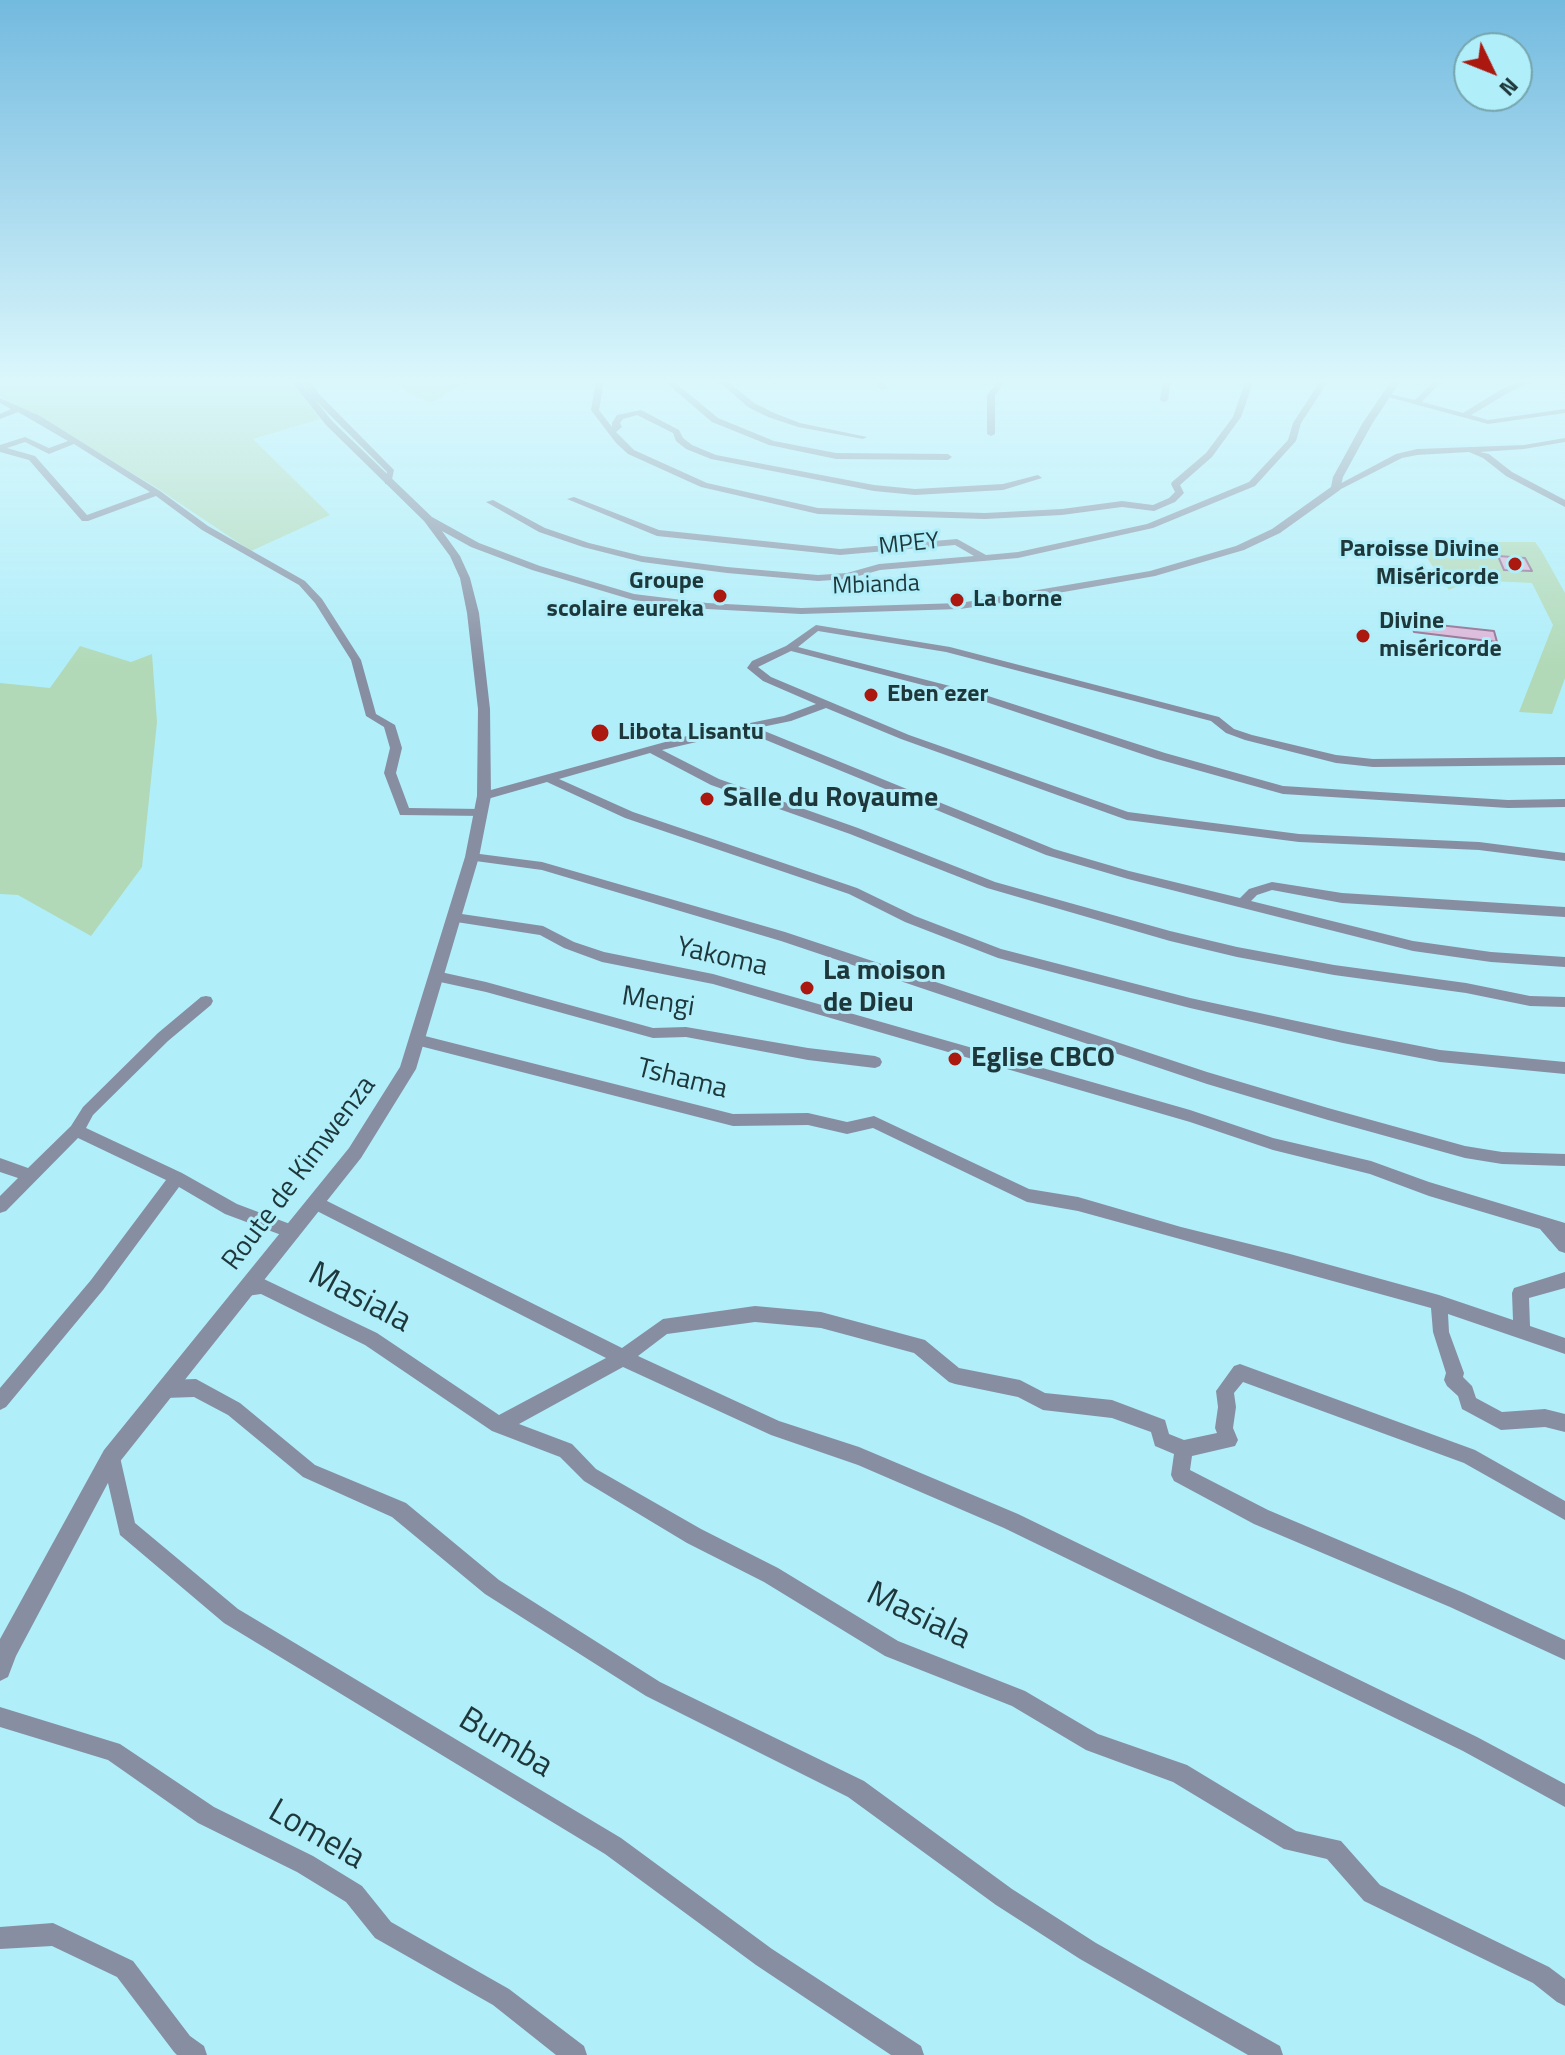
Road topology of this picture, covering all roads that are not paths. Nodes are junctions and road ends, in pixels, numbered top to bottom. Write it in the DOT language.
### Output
graph roads {
  1 [pos="48,476"];
  2 [pos="130,476"];
  3 [pos="382,476"];
  4 [pos="390,476"];
  5 [pos="684,476"];
  6 [pos="812,476"];
  7 [pos="1183,476"];
  8 [pos="1260,476"];
  9 [pos="1339,476"];
  10 [pos="1360,476"];
  11 [pos="1513,476"];
  12 [pos="1038,478"];
  13 [pos="388,482"];
  14 [pos="1336,488"];
  15 [pos="157,493"];
  16 [pos="571,499"];
  17 [pos="490,502"];
  18 [pos="1565,504"];
  19 [pos="428,519"];
  20 [pos="983,557"];
  21 [pos="790,648"];
  22 [pos="825,704"];
  23 [pos="747,728"];
  24 [pos="653,750"];
  25 [pos="1565,761"];
  26 [pos="548,778"];
  27 [pos="1565,803"];
  28 [pos="482,804"];
  29 [pos="472,857"];
  30 [pos="1565,857"];
  31 [pos="1244,905"];
  32 [pos="1565,912"];
  33 [pos="455,918"];
  34 [pos="1565,962"];
  35 [pos="436,976"];
  36 [pos="206,1001"];
  37 [pos="1565,1002"];
  38 [pos="417,1040"];
  39 [pos="875,1062"];
  40 [pos="1565,1068"];
  41 [pos="76,1130"];
  42 [pos="1565,1160"];
  43 [pos="0,1165"];
  44 [pos="28,1175"];
  45 [pos="177,1178"];
  46 [pos="317,1203"];
  47 [pos="0,1206"];
  48 [pos="1544,1225"];
  49 [pos="1565,1230"];
  50 [pos="292,1232"];
  51 [pos="1565,1246"];
  52 [pos="1565,1280"];
  53 [pos="247,1288"];
  54 [pos="1439,1303"];
  55 [pos="1522,1332"];
  56 [pos="1565,1346"];
  57 [pos="623,1358"];
  58 [pos="165,1389"];
  59 [pos="0,1401"];
  60 [pos="1565,1423"];
  61 [pos="498,1425"];
  62 [pos="1184,1449"];
  63 [pos="111,1457"];
  64 [pos="1565,1511"];
  65 [pos="1565,1650"];
  66 [pos="0,1669"];
  67 [pos="0,1717"];
  68 [pos="1565,1796"];
  69 [pos="0,1938"];
  70 [pos="1565,1994"];
  71 [pos="195,2055"];
  72 [pos="575,2055"];
  73 [pos="912,2055"];
  74 [pos="1271,2055"];
  1 -- 15 [label="street"];
  2 -- 15 [label="street"];
  3 -- 13 [label="street"];
  4 -- 13 [label="street"];
  5 -- 7 [label="street"];
  6 -- 12 [label="street"];
  8 -- 20 [label="street, MPEY"];
  9 -- 14 [label="street, Mbianda"];
  10 -- 14 [label="street"];
  11 -- 18 [label="street"];
  13 -- 19 [label="street"];
  14 -- 19 [label="street, Mbianda"];
  15 -- 28 [label="street"];
  16 -- 20 [label="street"];
  17 -- 20 [label="street, MPEY"];
  19 -- 28 [label="street, Route de Kimwenza"];
  21 -- 22 [label="street"];
  21 -- 25 [label="street"];
  21 -- 27 [label="street"];
  22 -- 23 [label="street"];
  22 -- 30 [label="street"];
  23 -- 24 [label="street"];
  23 -- 31 [label="street"];
  24 -- 26 [label="street"];
  24 -- 37 [label="street"];
  26 -- 28 [label="street"];
  26 -- 40 [label="street"];
  28 -- 29 [label="street, Route de Kimwenza"];
  29 -- 33 [label="street, Route de Kimwenza"];
  29 -- 42 [label="street"];
  31 -- 32 [label="street"];
  31 -- 34 [label="street"];
  33 -- 35 [label="street, Route de Kimwenza"];
  33 -- 48 [label="street, Yakoma"];
  35 -- 38 [label="street, Route de Kimwenza"];
  35 -- 39 [label="street, Mengi"];
  36 -- 41 [label="street"];
  38 -- 46 [label="street, Route de Kimwenza"];
  38 -- 54 [label="street, Tshama"];
  41 -- 44 [label="street"];
  41 -- 45 [label="street"];
  43 -- 44 [label="street"];
  44 -- 47 [label="street"];
  45 -- 50 [label="street"];
  45 -- 59 [label="street"];
  46 -- 50 [label="street, Route de Kimwenza"];
  46 -- 57 [label="street"];
  48 -- 49 [label="street, Yakoma"];
  48 -- 51 [label="street"];
  50 -- 53 [label="street, Route de Kimwenza"];
  52 -- 55 [label="street"];
  53 -- 58 [label="street, Route de Kimwenza"];
  53 -- 61 [label="street, Masiala"];
  54 -- 55 [label="street, Tshama"];
  54 -- 60 [label="street"];
  55 -- 56 [label="street, Tshama"];
  57 -- 61 [label="street"];
  57 -- 62 [label="street"];
  57 -- 68 [label="street"];
  58 -- 63 [label="street, Route de Kimwenza"];
  58 -- 74 [label="street"];
  61 -- 70 [label="street, Masiala"];
  62 -- 64 [label="street"];
  62 -- 65 [label="street"];
  63 -- 66 [label="street, Route de Kimwenza"];
  63 -- 73 [label="street, Bumba"];
  67 -- 72 [label="street, Lomela"];
  69 -- 71 [label="street"];
}
